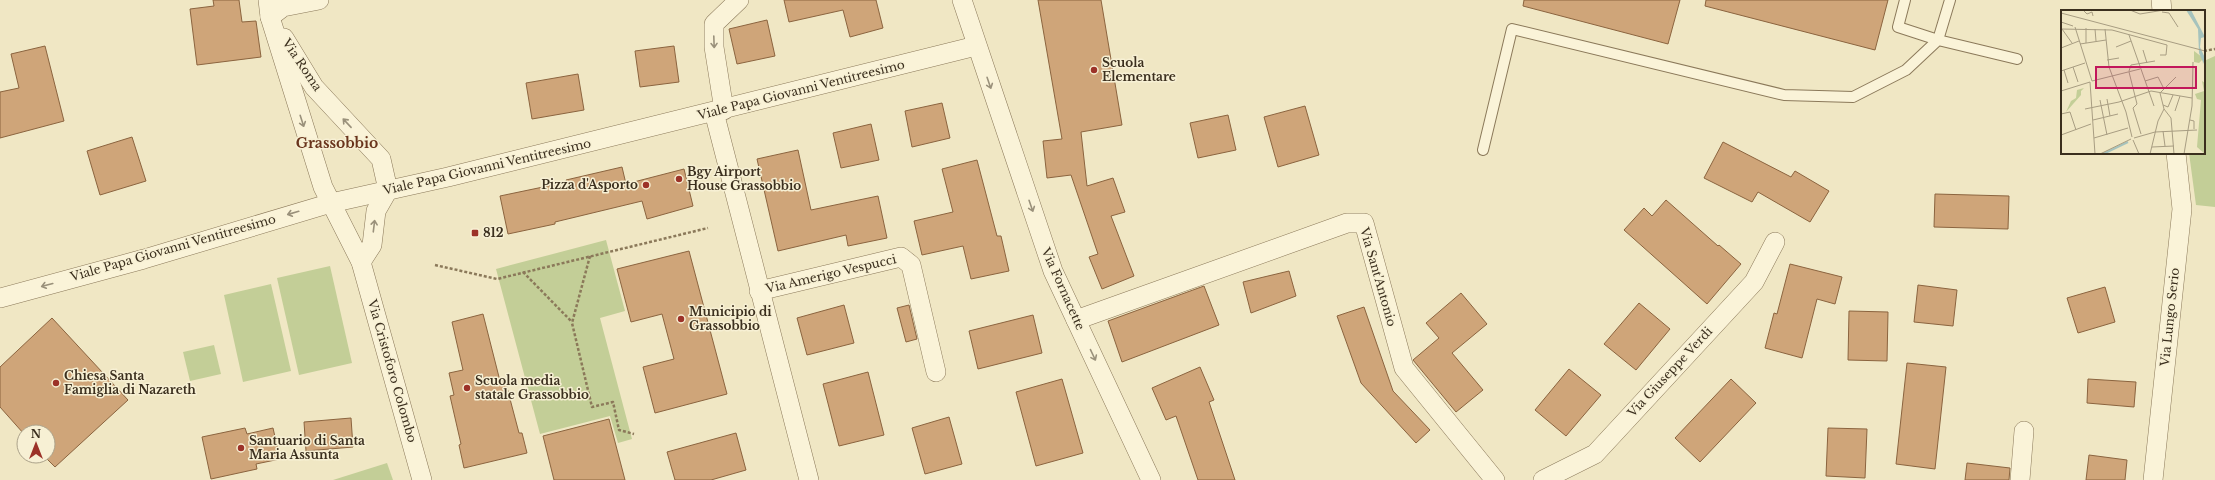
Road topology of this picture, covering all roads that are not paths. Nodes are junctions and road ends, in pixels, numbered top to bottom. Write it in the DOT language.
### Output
graph roads {
  1 [pos="319,0"];
  2 [pos="739,0"];
  3 [pos="962,0"];
  4 [pos="1905,0"];
  5 [pos="1950,0"];
  6 [pos="2160,0"];
  7 [pos="269,8"];
  8 [pos="2162,10"];
  9 [pos="1938,40"];
  10 [pos="976,46"];
  11 [pos="2017,59"];
  12 [pos="719,111"];
  13 [pos="1483,150"];
  14 [pos="2176,154"];
  15 [pos="388,190"];
  16 [pos="331,204"];
  17 [pos="1775,242"];
  18 [pos="361,262"];
  19 [pos="759,291"];
  20 [pos="0,298"];
  21 [pos="1076,320"];
  22 [pos="936,372"];
  23 [pos="2024,431"];
  24 [pos="422,480"];
  25 [pos="809,480"];
  26 [pos="1151,480"];
  27 [pos="1495,480"];
  28 [pos="1543,480"];
  29 [pos="2020,480"];
  30 [pos="2153,480"];
  1 -- 7 [label="street"];
  2 -- 12 [label="street, Via Amerigo Vespucci, one-way"];
  3 -- 10 [label="street, Via Fornacette"];
  4 -- 9 [label="lane"];
  5 -- 9 [label="lane"];
  6 -- 8 [label="street"];
  15 -- 7 [label="street, Via Roma, one-way"];
  7 -- 16 [label="street, Via Roma, one-way"];
  9 -- 11 [label="lane"];
  9 -- 13 [label="lane"];
  10 -- 12 [label="street, Viale Papa Giovanni Ventitreesimo"];
  10 -- 21 [label="street, Via Fornacette, one-way"];
  12 -- 15 [label="street, Viale Papa Giovanni Ventitreesimo"];
  12 -- 19 [label="street, Via Amerigo Vespucci"];
  14 -- 30 [label="street, Via Lungo Serio"];
  15 -- 16 [label="street, Viale Papa Giovanni Ventitreesimo"];
  18 -- 15 [label="street, one-way"];
  16 -- 18 [label="street, Via Cristoforo Colombo"];
  16 -- 20 [label="street, Viale Papa Giovanni Ventitreesimo, one-way"];
  17 -- 28 [label="street, Via Giuseppe Verdi"];
  18 -- 24 [label="street, Via Cristoforo Colombo"];
  19 -- 22 [label="street, Via Amerigo Vespucci"];
  19 -- 25 [label="street, Via Amerigo Vespucci"];
  21 -- 26 [label="street, Via Fornacette, one-way"];
  21 -- 27 [label="street, Via Sant'Antonio"];
  23 -- 29 [label="street"];
}
